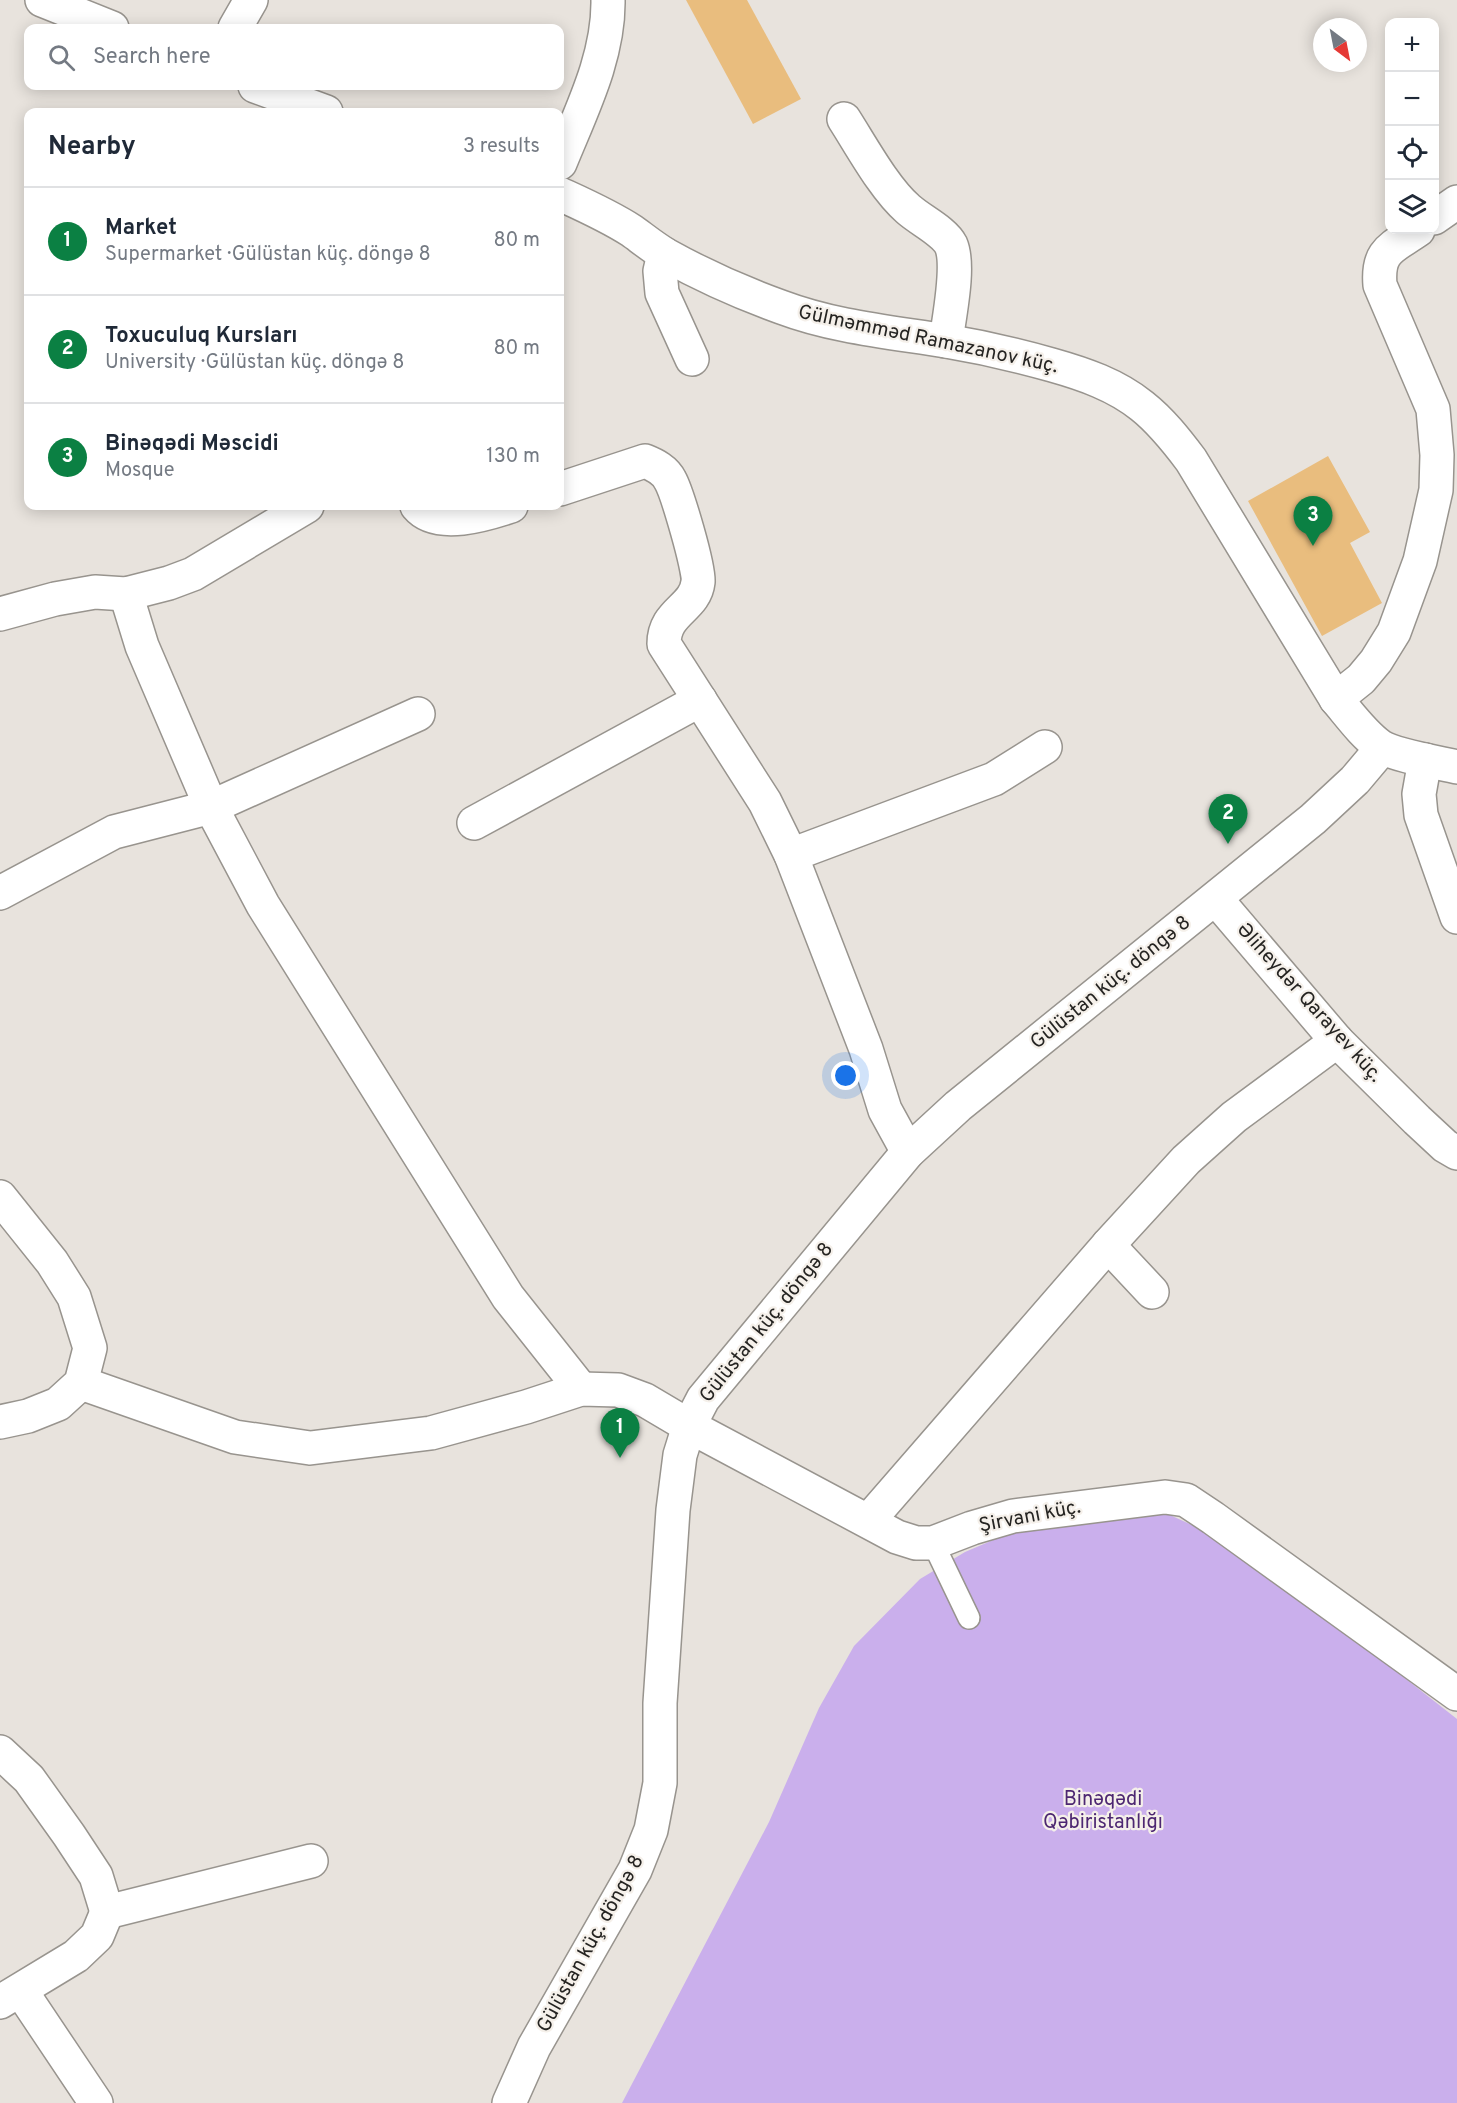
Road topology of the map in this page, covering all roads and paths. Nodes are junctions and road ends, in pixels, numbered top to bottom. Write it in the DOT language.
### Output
graph roads {
  1 [pos="42,0"];
  2 [pos="251,0"];
  3 [pos="608,0"];
  4 [pos="102,24"];
  5 [pos="237,24"];
  6 [pos="266,90"];
  7 [pos="315,108"];
  8 [pos="844,119"];
  9 [pos="564,153"];
  10 [pos="564,196"];
  11 [pos="1457,202"];
  12 [pos="1439,215"];
  13 [pos="1412,234"];
  14 [pos="664,254"];
  15 [pos="946,341"];
  16 [pos="692,359"];
  17 [pos="1445,402"];
  18 [pos="564,488"];
  19 [pos="300,510"];
  20 [pos="422,510"];
  21 [pos="499,510"];
  22 [pos="126,594"];
  23 [pos="0,614"];
  24 [pos="1336,699"];
  25 [pos="700,700"];
  26 [pos="418,714"];
  27 [pos="1046,747"];
  28 [pos="1382,748"];
  29 [pos="1425,760"];
  30 [pos="1457,767"];
  31 [pos="211,807"];
  32 [pos="474,823"];
  33 [pos="791,855"];
  34 [pos="0,893"];
  35 [pos="1216,899"];
  36 [pos="1457,917"];
  37 [pos="1337,1041"];
  38 [pos="908,1152"];
  39 [pos="1457,1153"];
  40 [pos="0,1197"];
  41 [pos="1108,1245"];
  42 [pos="1152,1292"];
  43 [pos="81,1383"];
  44 [pos="581,1389"];
  45 [pos="0,1422"];
  46 [pos="689,1426"];
  47 [pos="869,1520"];
  48 [pos="933,1543"];
  49 [pos="969,1618"];
  50 [pos="1457,1694"];
  51 [pos="0,1752"];
  52 [pos="311,1861"];
  53 [pos="107,1912"];
  54 [pos="10,1996"];
  55 [pos="96,2103"];
  56 [pos="509,2103"];
  1 -- 4 [label="street"];
  2 -- 5 [label="street"];
  3 -- 9 [label="street"];
  6 -- 7 [label="street"];
  8 -- 15 [label="street"];
  10 -- 14 [label="street, Gülməmməd Ramazanov küç."];
  11 -- 12 [label="street"];
  13 -- 17 [label="street"];
  14 -- 15 [label="street, Gülməmməd Ramazanov küç."];
  14 -- 16 [label="street"];
  15 -- 24 [label="street, Gülməmməd Ramazanov küç."];
  17 -- 24 [label="street"];
  18 -- 25 [label="street"];
  19 -- 22 [label="street"];
  20 -- 21 [label="street"];
  22 -- 23 [label="street"];
  22 -- 31 [label="street"];
  24 -- 28 [label="street, Gülməmməd Ramazanov küç."];
  25 -- 32 [label="street"];
  25 -- 33 [label="street"];
  26 -- 31 [label="street"];
  27 -- 33 [label="street"];
  28 -- 29 [label="street"];
  28 -- 35 [label="street, Gülüstan küç. döngə 8"];
  29 -- 30 [label="street"];
  29 -- 36 [label="street"];
  31 -- 34 [label="street"];
  31 -- 44 [label="street"];
  33 -- 38 [label="street"];
  35 -- 37 [label="street, Əliheydər Qarayev küç."];
  35 -- 38 [label="street, Gülüstan küç. döngə 8"];
  37 -- 39 [label="street, Əliheydər Qarayev küç."];
  37 -- 41 [label="street"];
  38 -- 46 [label="street, Gülüstan küç. döngə 8"];
  40 -- 43 [label="street"];
  41 -- 42 [label="street"];
  41 -- 47 [label="street"];
  43 -- 44 [label="street, Şirvani küç."];
  43 -- 45 [label="street"];
  44 -- 46 [label="street, Şirvani küç."];
  46 -- 47 [label="street, Şirvani küç."];
  46 -- 56 [label="street, Gülüstan küç. döngə 8"];
  47 -- 48 [label="street, Şirvani küç."];
  48 -- 49 [label="lane"];
  48 -- 50 [label="street, Şirvani küç."];
  51 -- 53 [label="street"];
  52 -- 53 [label="street"];
  53 -- 54 [label="street"];
  54 -- 55 [label="street"];
}
